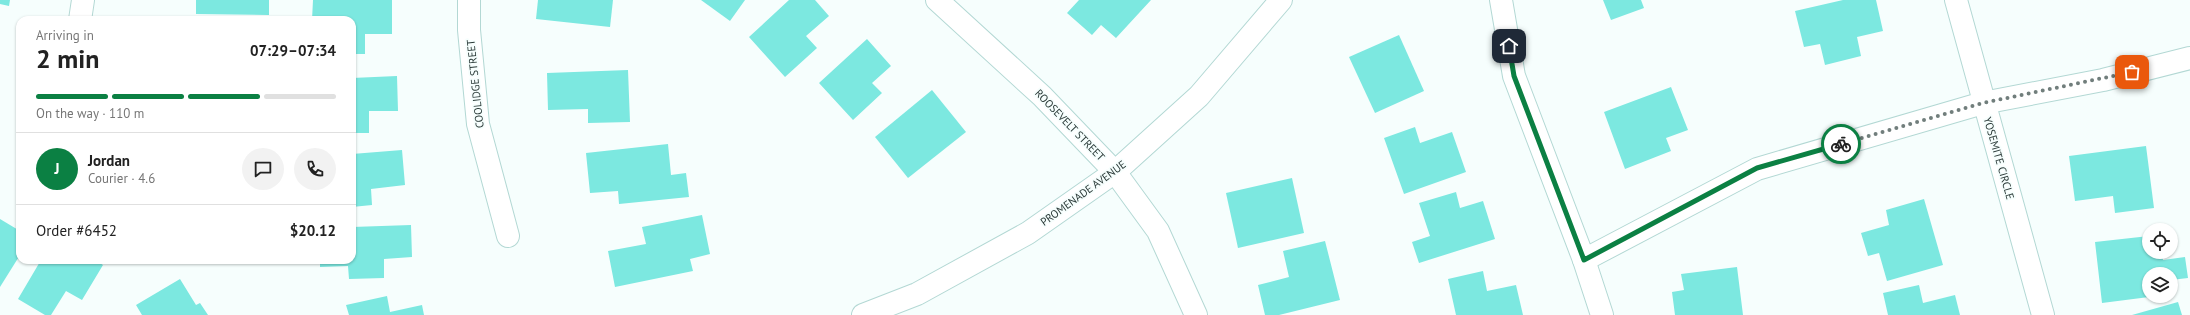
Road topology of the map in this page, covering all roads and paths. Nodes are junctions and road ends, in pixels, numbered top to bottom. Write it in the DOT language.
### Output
graph roads {
  1 [pos="82,0"];
  2 [pos="469,0"];
  3 [pos="937,0"];
  4 [pos="1281,0"];
  5 [pos="1501,0"];
  6 [pos="1956,0"];
  7 [pos="80,16"];
  8 [pos="2190,58"];
  9 [pos="1983,103"];
  10 [pos="1115,172"];
  11 [pos="508,236"];
  12 [pos="1584,260"];
  13 [pos="862,315"];
  14 [pos="1196,315"];
  15 [pos="1602,315"];
  16 [pos="2043,315"];
  1 -- 7 [label="street"];
  2 -- 11 [label="street, COOLIDGE STREET"];
  3 -- 10 [label="street, ROOSEVELT STREET"];
  4 -- 10 [label="street, PROMENADE AVENUE"];
  5 -- 12 [label="street"];
  6 -- 9 [label="street, YOSEMITE CIRCLE"];
  8 -- 9 [label="street"];
  9 -- 12 [label="street"];
  9 -- 16 [label="street, YOSEMITE CIRCLE"];
  10 -- 13 [label="street, PROMENADE AVENUE"];
  10 -- 14 [label="street, ROOSEVELT STREET"];
  12 -- 15 [label="street"];
}
